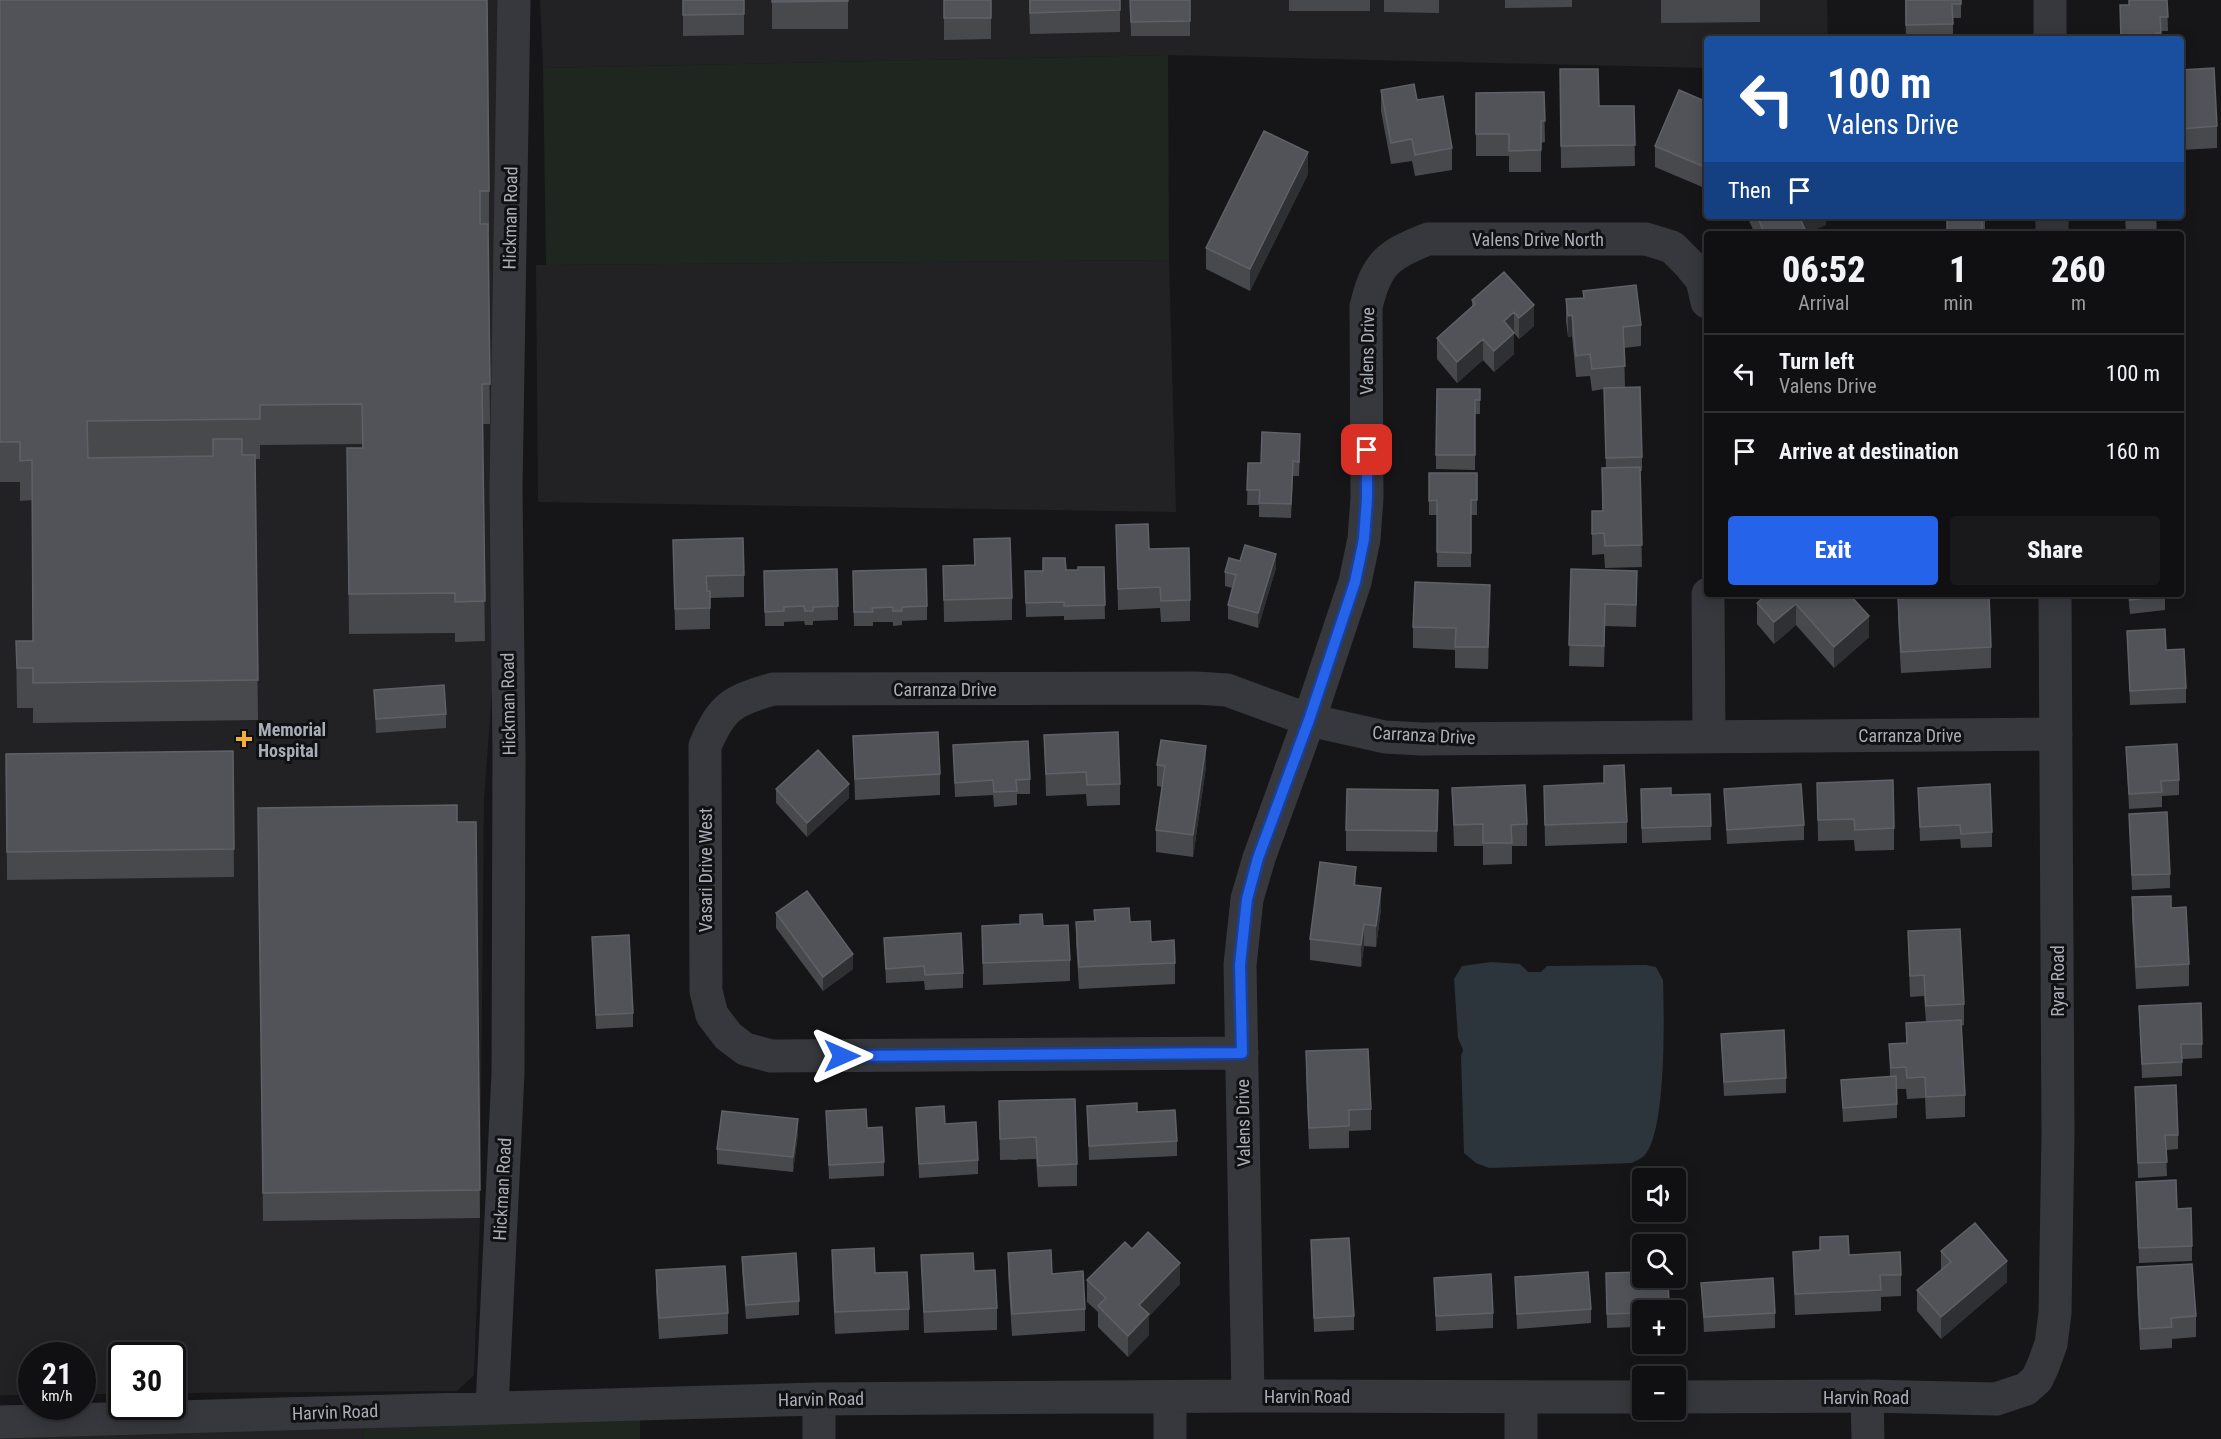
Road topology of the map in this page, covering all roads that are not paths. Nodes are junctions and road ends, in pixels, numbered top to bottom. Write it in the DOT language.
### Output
graph roads {
  1 [pos="514,0"];
  2 [pos="2050,0"];
  3 [pos="2050,36"];
  4 [pos="1384,263"];
  5 [pos="1704,289"];
  6 [pos="1708,597"];
  7 [pos="2055,597"];
  8 [pos="730,705"];
  9 [pos="1309,720"];
  10 [pos="2056,734"];
  11 [pos="1709,736"];
  12 [pos="1242,1053"];
  13 [pos="2043,1366"];
  14 [pos="1248,1396"];
  15 [pos="1867,1396"];
  16 [pos="1170,1397"];
  17 [pos="1521,1397"];
  18 [pos="1632,1397"];
  19 [pos="1686,1397"];
  20 [pos="819,1399"];
  21 [pos="492,1407"];
  22 [pos="0,1422"];
  23 [pos="819,1439"];
  24 [pos="1170,1439"];
  25 [pos="1521,1439"];
  26 [pos="1868,1439"];
  1 -- 21 [label="street, Hickman Road"];
  2 -- 3 [label="street"];
  4 -- 5 [label="street, Valens Drive North"];
  4 -- 9 [label="street, Valens Drive"];
  6 -- 11 [label="street"];
  7 -- 10 [label="street, Ryar Road"];
  8 -- 9 [label="street, Carranza Drive"];
  8 -- 12 [label="street, Vasari Drive West"];
  9 -- 11 [label="street, Carranza Drive"];
  9 -- 12 [label="street, Valens Drive"];
  10 -- 11 [label="street, Carranza Drive"];
  10 -- 13 [label="street, Ryar Road"];
  12 -- 14 [label="street, Valens Drive"];
  13 -- 15 [label="street, Harvin Road"];
  14 -- 16 [label="street, Harvin Road"];
  14 -- 17 [label="street, Harvin Road"];
  15 -- 19 [label="street, Harvin Road"];
  15 -- 26 [label="street"];
  16 -- 20 [label="street, Harvin Road"];
  16 -- 24 [label="street"];
  17 -- 18 [label="street, Harvin Road"];
  17 -- 25 [label="street"];
  20 -- 21 [label="street, Harvin Road"];
  20 -- 23 [label="street"];
  21 -- 22 [label="street, Harvin Road"];
}
